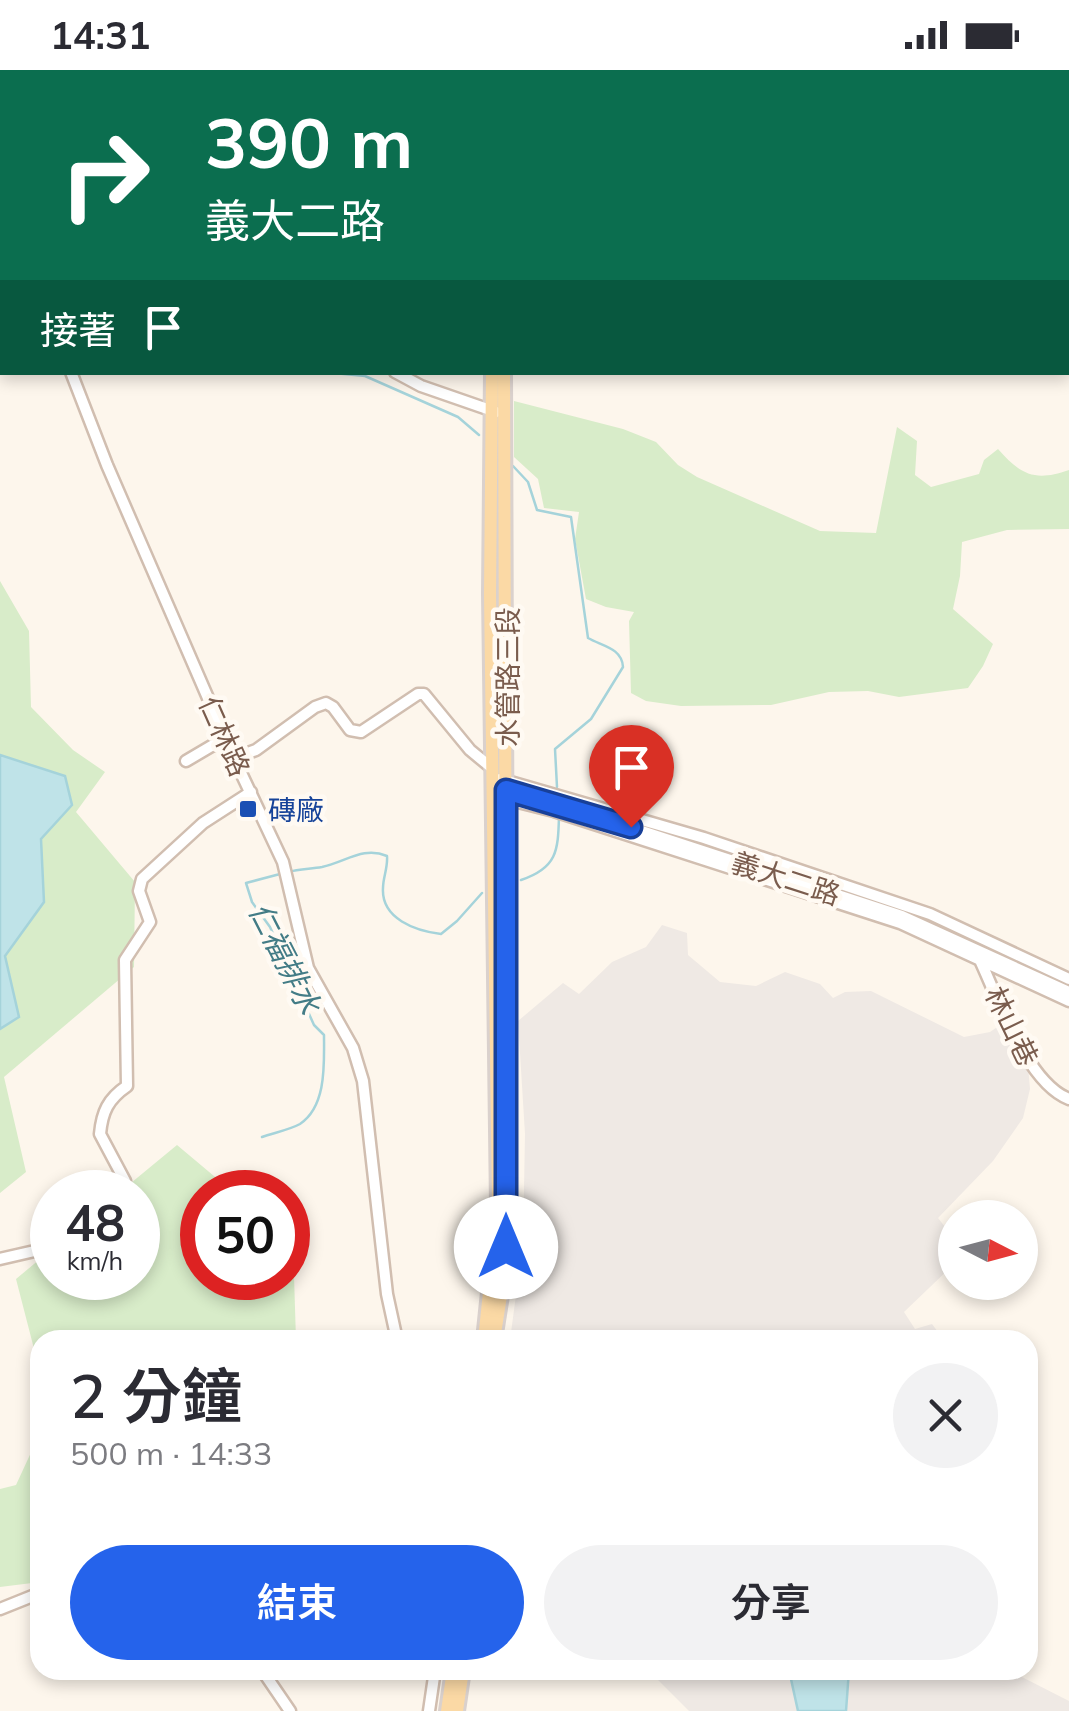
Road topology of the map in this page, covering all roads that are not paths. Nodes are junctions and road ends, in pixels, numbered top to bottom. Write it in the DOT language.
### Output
graph roads {
  1 [pos="72,375"];
  2 [pos="400,375"];
  3 [pos="492,375"];
  4 [pos="503,375"];
  5 [pos="497,412"];
  6 [pos="225,738"];
  7 [pos="234,758"];
  8 [pos="186,761"];
  9 [pos="499,786"];
  10 [pos="251,792"];
  11 [pos="980,948"];
  12 [pos="1069,979"];
  13 [pos="1069,992"];
  14 [pos="1069,1001"];
  15 [pos="1069,1099"];
  16 [pos="119,1170"];
  17 [pos="30,1252"];
  18 [pos="0,1259"];
  19 [pos="395,1330"];
  20 [pos="485,1330"];
  21 [pos="495,1330"];
  22 [pos="30,1597"];
  23 [pos="0,1609"];
  24 [pos="269,1680"];
  25 [pos="435,1680"];
  26 [pos="452,1680"];
  27 [pos="462,1680"];
  28 [pos="290,1711"];
  29 [pos="430,1711"];
  30 [pos="447,1711"];
  31 [pos="457,1711"];
  1 -- 6 [label="street, 仁林路"];
  2 -- 5 [label="street"];
  3 -- 5 [label="main road, 水管路三段"];
  4 -- 5 [label="main road, 水管路三段"];
  5 -- 9 [label="main road, 水管路三段"];
  6 -- 7 [label="street, 仁林路"];
  6 -- 8 [label="street"];
  7 -- 9 [label="street"];
  7 -- 10 [label="street, 仁林路"];
  9 -- 11 [label="street, 義大二路"];
  9 -- 11 [label="street, 義大二路"];
  9 -- 20 [label="main road"];
  9 -- 21 [label="main road, 水管路三段"];
  10 -- 16 [label="street"];
  10 -- 19 [label="street, 仁林路"];
  11 -- 12 [label="street, 義大二路"];
  11 -- 13 [label="street, 義大二路"];
  11 -- 14 [label="street, 義大二路"];
  11 -- 15 [label="street, 林山巷"];
  17 -- 18 [label="street"];
  22 -- 23 [label="street"];
  24 -- 28 [label="street"];
  25 -- 29 [label="street"];
  26 -- 30 [label="main road"];
  27 -- 31 [label="main road"];
}
